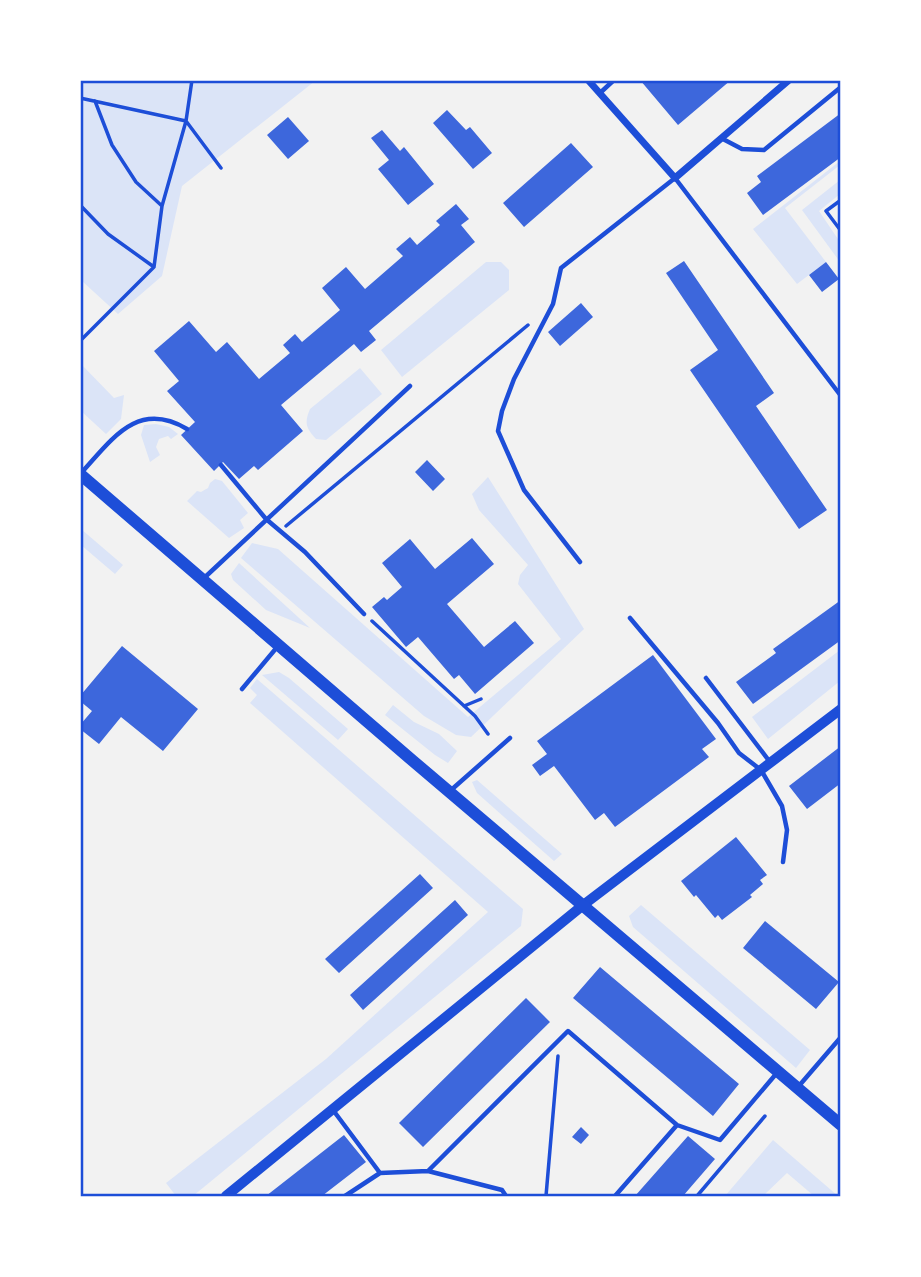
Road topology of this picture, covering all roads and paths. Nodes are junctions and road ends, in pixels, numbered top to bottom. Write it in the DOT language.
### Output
graph roads {
  1 [pos="192,80"];
  2 [pos="588,80"];
  3 [pos="614,80"];
  4 [pos="789,80"];
  5 [pos="841,87"];
  6 [pos="600,94"];
  7 [pos="80,98"];
  8 [pos="95,101"];
  9 [pos="186,121"];
  10 [pos="722,138"];
  11 [pos="221,168"];
  12 [pos="675,178"];
  13 [pos="841,200"];
  14 [pos="80,205"];
  15 [pos="162,206"];
  16 [pos="841,231"];
  17 [pos="154,267"];
  18 [pos="532,322"];
  19 [pos="80,341"];
  20 [pos="410,386"];
  21 [pos="841,396"];
  22 [pos="187,429"];
  23 [pos="221,465"];
  24 [pos="80,474"];
  25 [pos="266,519"];
  26 [pos="279,531"];
  27 [pos="580,562"];
  28 [pos="203,579"];
  29 [pos="364,614"];
  30 [pos="630,618"];
  31 [pos="278,645"];
  32 [pos="706,678"];
  33 [pos="242,689"];
  34 [pos="481,699"];
  35 [pos="464,706"];
  36 [pos="841,709"];
  37 [pos="488,734"];
  38 [pos="510,738"];
  39 [pos="765,766"];
  40 [pos="449,792"];
  41 [pos="783,862"];
  42 [pos="582,906"];
  43 [pos="841,1037"];
  44 [pos="559,1039"];
  45 [pos="778,1072"];
  46 [pos="797,1088"];
  47 [pos="333,1110"];
  48 [pos="765,1116"];
  49 [pos="677,1125"];
  50 [pos="841,1125"];
  51 [pos="428,1171"];
  52 [pos="380,1173"];
  53 [pos="226,1196"];
  54 [pos="345,1196"];
  55 [pos="506,1196"];
  56 [pos="546,1196"];
  57 [pos="615,1196"];
  58 [pos="697,1196"];
  1 -- 9 [label="path"];
  2 -- 6 [label="street"];
  3 -- 6 [label="lane"];
  4 -- 10 [label="street"];
  5 -- 10 [label="lane"];
  6 -- 12 [label="street"];
  7 -- 8 [label="path"];
  8 -- 9 [label="path"];
  8 -- 15 [label="path"];
  9 -- 11 [label="path"];
  9 -- 15 [label="path"];
  10 -- 12 [label="street"];
  12 -- 21 [label="lane"];
  12 -- 27 [label="lane"];
  13 -- 16 [label="path"];
  14 -- 17 [label="path"];
  15 -- 17 [label="path"];
  17 -- 19 [label="path"];
  18 -- 26 [label="path"];
  20 -- 25 [label="lane"];
  22 -- 24 [label="lane"];
  23 -- 25 [label="lane"];
  24 -- 28 [label="main road"];
  25 -- 26 [label="lane"];
  25 -- 28 [label="lane"];
  26 -- 29 [label="lane"];
  28 -- 31 [label="main road"];
  29 -- 35 [label="path"];
  30 -- 39 [label="lane"];
  31 -- 33 [label="lane"];
  31 -- 40 [label="main road"];
  32 -- 39 [label="lane"];
  34 -- 35 [label="path"];
  35 -- 37 [label="path"];
  36 -- 39 [label="street"];
  38 -- 40 [label="lane"];
  39 -- 41 [label="lane"];
  39 -- 42 [label="street"];
  40 -- 42 [label="main road"];
  42 -- 45 [label="main road"];
  42 -- 47 [label="street"];
  43 -- 46 [label="lane"];
  44 -- 49 [label="lane"];
  44 -- 51 [label="lane"];
  44 -- 56 [label="path"];
  45 -- 46 [label="main road"];
  45 -- 49 [label="lane"];
  46 -- 50 [label="main road"];
  47 -- 52 [label="lane"];
  47 -- 53 [label="street"];
  48 -- 58 [label="path"];
  49 -- 57 [label="lane"];
  51 -- 52 [label="lane"];
  51 -- 55 [label="lane"];
  52 -- 54 [label="lane"];
}
